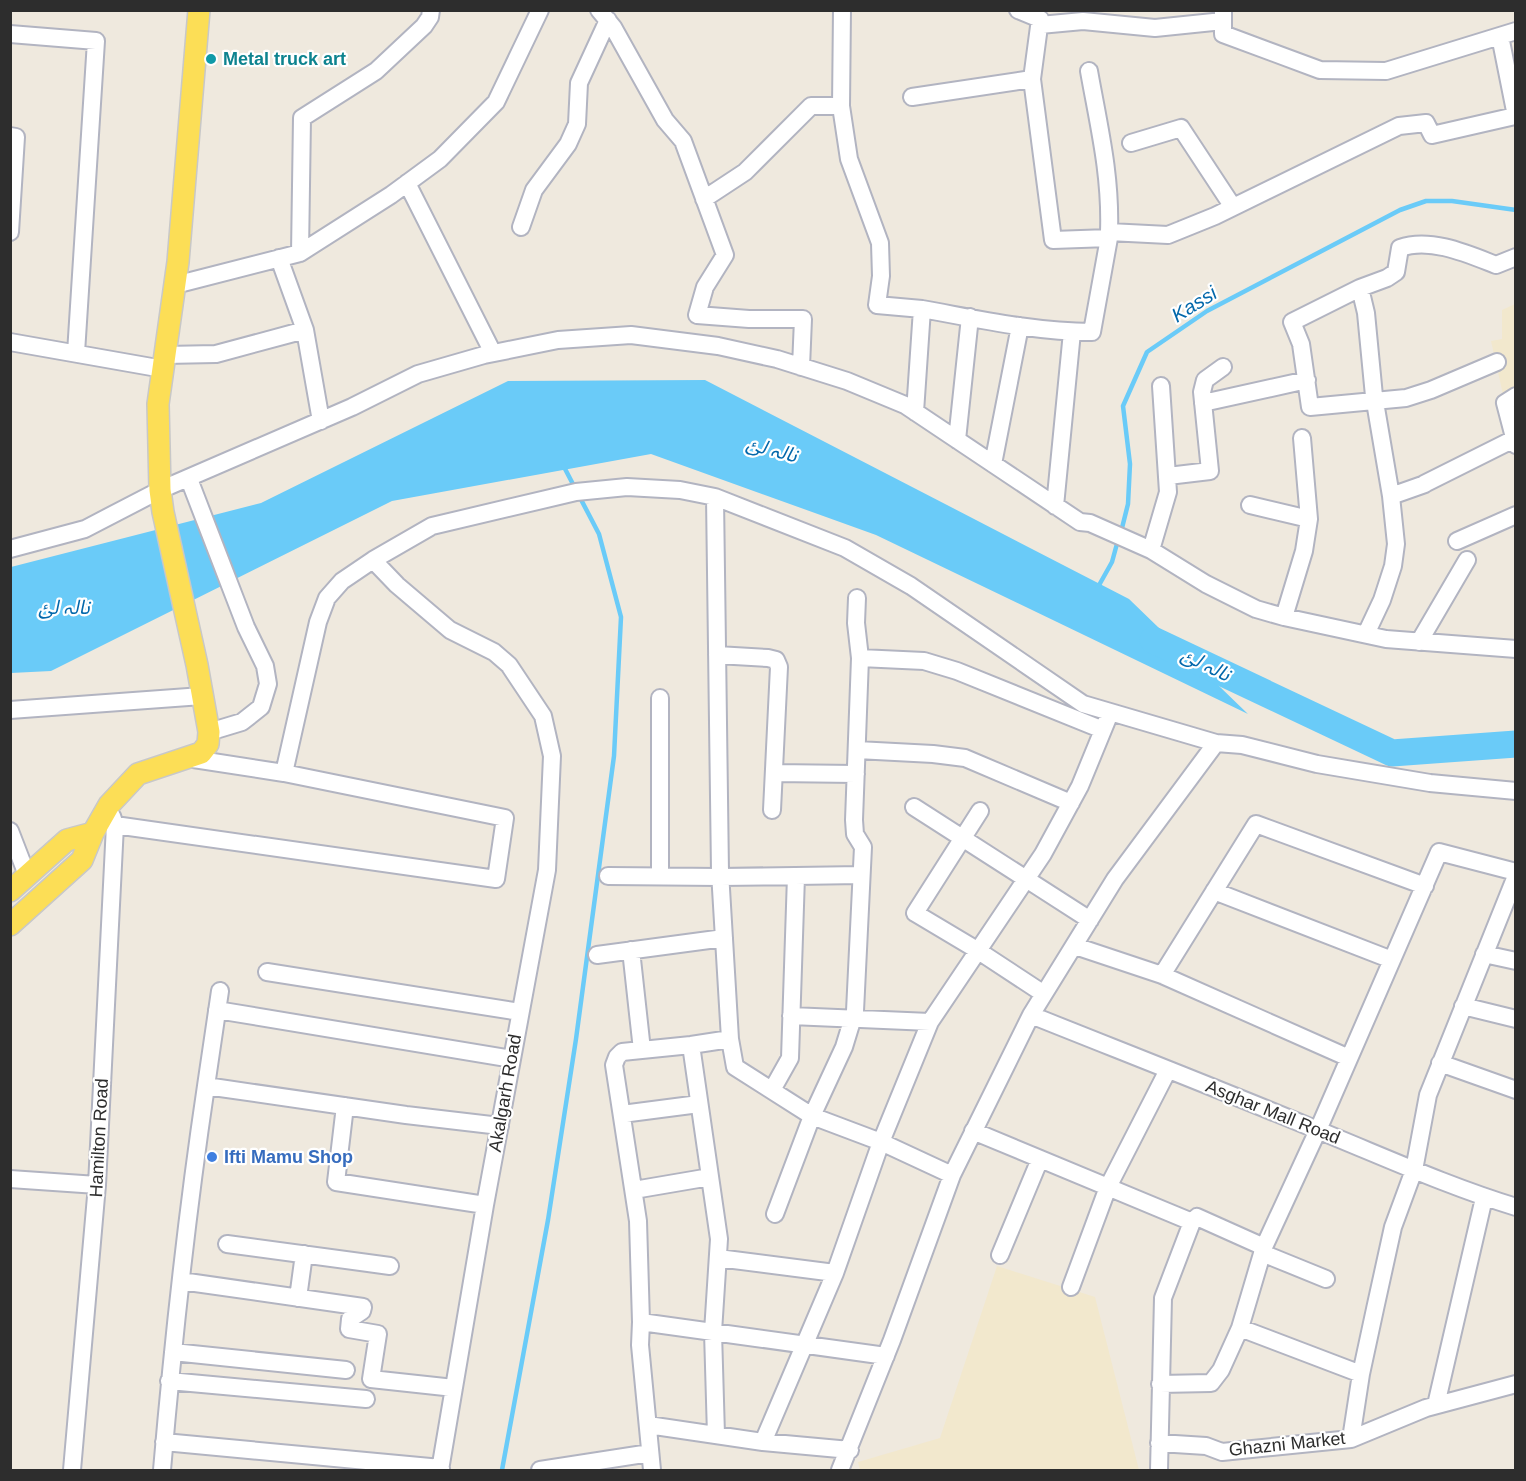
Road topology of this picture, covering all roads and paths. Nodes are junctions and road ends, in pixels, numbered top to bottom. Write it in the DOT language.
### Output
graph roads {
  1 [pos="200,10"];
  2 [pos="430,10"];
  3 [pos="540,10"];
  4 [pos="842,10"];
  5 [pos="1018,10"];
  6 [pos="603,16"];
  7 [pos="1223,16"];
  8 [pos="1040,24"];
  9 [pos="10,34"];
  10 [pos="1508,34"];
  11 [pos="1089,71"];
  12 [pos="1032,79"];
  13 [pos="912,97"];
  14 [pos="841,106"];
  15 [pos="1515,116"];
  16 [pos="10,136"];
  17 [pos="1131,144"];
  18 [pos="407,183"];
  19 [pos="704,199"];
  20 [pos="1233,207"];
  21 [pos="521,227"];
  22 [pos="10,232"];
  23 [pos="1109,235"];
  24 [pos="300,253"];
  25 [pos="1515,257"];
  26 [pos="279,258"];
  27 [pos="175,285"];
  28 [pos="1360,288"];
  29 [pos="922,309"];
  30 [pos="970,317"];
  31 [pos="1020,326"];
  32 [pos="305,330"];
  33 [pos="1072,332"];
  34 [pos="10,342"];
  35 [pos="76,353"];
  36 [pos="493,353"];
  37 [pos="164,362"];
  38 [pos="1497,362"];
  39 [pos="801,367"];
  40 [pos="1223,367"];
  41 [pos="1307,380"];
  42 [pos="1161,386"];
  43 [pos="1515,396"];
  44 [pos="1375,400"];
  45 [pos="1203,403"];
  46 [pos="915,412"];
  47 [pos="321,421"];
  48 [pos="1302,438"];
  49 [pos="957,440"];
  50 [pos="1515,442"];
  51 [pos="993,464"];
  52 [pos="1168,476"];
  53 [pos="189,479"];
  54 [pos="160,490"];
  55 [pos="1391,496"];
  56 [pos="715,497"];
  57 [pos="1250,505"];
  58 [pos="1055,506"];
  59 [pos="1515,515"];
  60 [pos="1309,519"];
  61 [pos="1456,542"];
  62 [pos="10,549"];
  63 [pos="1151,550"];
  64 [pos="373,560"];
  65 [pos="1467,560"];
  66 [pos="857,598"];
  67 [pos="1284,617"];
  68 [pos="1366,634"];
  69 [pos="1419,642"];
  70 [pos="1515,649"];
  71 [pos="717,655"];
  72 [pos="860,658"];
  73 [pos="202,696"];
  74 [pos="660,698"];
  75 [pos="10,710"];
  76 [pos="1110,713"];
  77 [pos="1103,730"];
  78 [pos="209,732"];
  79 [pos="1216,743"];
  80 [pos="857,750"];
  81 [pos="183,757"];
  82 [pos="284,773"];
  83 [pos="774,773"];
  84 [pos="856,774"];
  85 [pos="1515,791"];
  86 [pos="1071,803"];
  87 [pos="914,807"];
  88 [pos="772,810"];
  89 [pos="980,811"];
  90 [pos="112,815"];
  91 [pos="10,831"];
  92 [pos="93,833"];
  93 [pos="963,838"];
  94 [pos="1515,874"];
  95 [pos="27,875"];
  96 [pos="861,875"];
  97 [pos="608,876"];
  98 [pos="660,876"];
  99 [pos="796,876"];
  100 [pos="720,877"];
  101 [pos="1026,878"];
  102 [pos="1425,886"];
  103 [pos="10,891"];
  104 [pos="1214,891"];
  105 [pos="1090,920"];
  106 [pos="10,925"];
  107 [pos="724,938"];
  108 [pos="1075,946"];
  109 [pos="631,950"];
  110 [pos="977,950"];
  111 [pos="1484,954"];
  112 [pos="597,955"];
  113 [pos="1392,960"];
  114 [pos="1515,961"];
  115 [pos="267,972"];
  116 [pos="1162,975"];
  117 [pos="220,991"];
  118 [pos="1044,994"];
  119 [pos="1463,1006"];
  120 [pos="217,1010"];
  121 [pos="520,1012"];
  122 [pos="1031,1015"];
  123 [pos="791,1016"];
  124 [pos="853,1019"];
  125 [pos="1515,1019"];
  126 [pos="930,1022"];
  127 [pos="730,1039"];
  128 [pos="691,1046"];
  129 [pos="642,1050"];
  130 [pos="1349,1058"];
  131 [pos="512,1059"];
  132 [pos="1440,1063"];
  133 [pos="1168,1070"];
  134 [pos="206,1086"];
  135 [pos="772,1090"];
  136 [pos="1515,1090"];
  137 [pos="699,1104"];
  138 [pos="345,1106"];
  139 [pos="622,1114"];
  140 [pos="812,1116"];
  141 [pos="500,1126"];
  142 [pos="1318,1130"];
  143 [pos="973,1131"];
  144 [pos="881,1142"];
  145 [pos="1040,1159"];
  146 [pos="1414,1170"];
  147 [pos="952,1175"];
  148 [pos="710,1177"];
  149 [pos="10,1179"];
  150 [pos="97,1185"];
  151 [pos="1108,1187"];
  152 [pos="634,1190"];
  153 [pos="1484,1198"];
  154 [pos="485,1205"];
  155 [pos="1515,1207"];
  156 [pos="775,1214"];
  157 [pos="1192,1221"];
  158 [pos="227,1244"];
  159 [pos="1263,1250"];
  160 [pos="304,1254"];
  161 [pos="1000,1255"];
  162 [pos="718,1258"];
  163 [pos="390,1266"];
  164 [pos="835,1273"];
  165 [pos="1326,1279"];
  166 [pos="182,1281"];
  167 [pos="1071,1287"];
  168 [pos="298,1298"];
  169 [pos="641,1322"];
  170 [pos="1240,1328"];
  171 [pos="713,1332"];
  172 [pos="804,1345"];
  173 [pos="173,1352"];
  174 [pos="886,1356"];
  175 [pos="346,1370"];
  176 [pos="1361,1374"];
  177 [pos="169,1381"];
  178 [pos="1160,1384"];
  179 [pos="1515,1384"];
  180 [pos="454,1388"];
  181 [pos="366,1399"];
  182 [pos="1436,1405"];
  183 [pos="648,1425"];
  184 [pos="716,1435"];
  185 [pos="1351,1439"];
  186 [pos="164,1442"];
  187 [pos="763,1442"];
  188 [pos="1159,1443"];
  189 [pos="849,1450"];
  190 [pos="650,1453"];
  191 [pos="441,1469"];
  192 [pos="72,1470"];
  193 [pos="162,1470"];
  194 [pos="540,1470"];
  195 [pos="652,1470"];
  196 [pos="840,1470"];
  197 [pos="1159,1470"];
  1 -- 27 [label="main road"];
  2 -- 24 [label="street"];
  3 -- 18 [label="street"];
  4 -- 14 [label="street"];
  5 -- 8 [label="street"];
  6 -- 19 [label="street"];
  6 -- 21 [label="street"];
  7 -- 8 [label="street"];
  7 -- 10 [label="street"];
  8 -- 12 [label="street"];
  9 -- 35 [label="street"];
  10 -- 15 [label="street"];
  11 -- 23 [label="street"];
  12 -- 13 [label="street"];
  12 -- 23 [label="street"];
  14 -- 19 [label="street"];
  14 -- 29 [label="street"];
  15 -- 20 [label="street"];
  16 -- 22 [label="street"];
  17 -- 20 [label="street"];
  18 -- 24 [label="street"];
  18 -- 36 [label="street"];
  19 -- 39 [label="street"];
  20 -- 23 [label="street"];
  23 -- 33 [label="street"];
  24 -- 26 [label="street"];
  25 -- 28 [label="street"];
  26 -- 27 [label="street"];
  26 -- 32 [label="street"];
  27 -- 37 [label="main road"];
  28 -- 41 [label="street"];
  28 -- 44 [label="street"];
  29 -- 30 [label="street"];
  29 -- 46 [label="street"];
  30 -- 31 [label="street"];
  30 -- 49 [label="street"];
  31 -- 33 [label="street"];
  31 -- 51 [label="street"];
  32 -- 37 [label="street"];
  32 -- 47 [label="street"];
  33 -- 58 [label="street"];
  34 -- 35 [label="street"];
  35 -- 37 [label="street"];
  36 -- 39 [label="street"];
  36 -- 47 [label="street"];
  37 -- 54 [label="main road"];
  38 -- 44 [label="street"];
  39 -- 46 [label="street"];
  40 -- 45 [label="street"];
  41 -- 44 [label="street"];
  41 -- 45 [label="street"];
  42 -- 52 [label="street"];
  43 -- 50 [label="street"];
  44 -- 55 [label="street"];
  45 -- 52 [label="street"];
  46 -- 49 [label="street"];
  47 -- 53 [label="street"];
  48 -- 60 [label="street"];
  49 -- 51 [label="street"];
  50 -- 55 [label="street"];
  51 -- 58 [label="street"];
  52 -- 63 [label="street"];
  53 -- 54 [label="street"];
  53 -- 78 [label="street"];
  54 -- 62 [label="street"];
  54 -- 73 [label="main road"];
  55 -- 68 [label="street"];
  56 -- 64 [label="street"];
  56 -- 71 [label="street"];
  56 -- 76 [label="street"];
  57 -- 60 [label="street"];
  58 -- 63 [label="street"];
  59 -- 61 [label="street"];
  60 -- 67 [label="street"];
  63 -- 67 [label="street"];
  64 -- 82 [label="street"];
  64 -- 121 [label="street, Akalgarh Road"];
  65 -- 69 [label="street"];
  66 -- 72 [label="street"];
  67 -- 68 [label="street"];
  68 -- 69 [label="street"];
  69 -- 70 [label="street"];
  71 -- 83 [label="street"];
  71 -- 100 [label="street"];
  72 -- 77 [label="street"];
  72 -- 80 [label="street"];
  73 -- 75 [label="street"];
  73 -- 78 [label="main road"];
  74 -- 98 [label="street"];
  76 -- 77 [label="street"];
  76 -- 79 [label="street"];
  77 -- 86 [label="street"];
  78 -- 81 [label="main road"];
  79 -- 85 [label="street"];
  79 -- 105 [label="street"];
  80 -- 84 [label="street"];
  80 -- 86 [label="street"];
  81 -- 82 [label="street"];
  81 -- 90 [label="main road"];
  82 -- 90 [label="street"];
  83 -- 84 [label="street"];
  83 -- 88 [label="street"];
  84 -- 96 [label="street"];
  86 -- 101 [label="street"];
  87 -- 93 [label="street"];
  89 -- 93 [label="street"];
  90 -- 92 [label="main road"];
  90 -- 150 [label="street, Hamilton Road"];
  91 -- 95 [label="street"];
  92 -- 95 [label="main road"];
  92 -- 106 [label="main road"];
  93 -- 101 [label="street"];
  93 -- 110 [label="street"];
  94 -- 102 [label="street"];
  94 -- 111 [label="street"];
  95 -- 103 [label="main road"];
  96 -- 99 [label="street"];
  96 -- 124 [label="street"];
  97 -- 98 [label="street"];
  98 -- 100 [label="street"];
  99 -- 100 [label="street"];
  99 -- 123 [label="street"];
  100 -- 107 [label="street"];
  101 -- 105 [label="street"];
  101 -- 110 [label="street"];
  102 -- 104 [label="street"];
  102 -- 113 [label="street"];
  104 -- 113 [label="street"];
  104 -- 116 [label="street"];
  105 -- 108 [label="street"];
  107 -- 109 [label="street"];
  107 -- 127 [label="street"];
  108 -- 116 [label="street"];
  108 -- 118 [label="street"];
  109 -- 112 [label="street"];
  109 -- 129 [label="street"];
  110 -- 118 [label="street"];
  110 -- 126 [label="street"];
  111 -- 114 [label="street"];
  111 -- 119 [label="street"];
  113 -- 130 [label="street"];
  115 -- 121 [label="street"];
  116 -- 130 [label="street"];
  117 -- 120 [label="street"];
  118 -- 122 [label="street"];
  119 -- 125 [label="street"];
  119 -- 132 [label="street"];
  120 -- 131 [label="street"];
  120 -- 134 [label="street"];
  121 -- 131 [label="street, Akalgarh Road"];
  122 -- 133 [label="street, Asghar Mall Road"];
  122 -- 143 [label="street"];
  123 -- 124 [label="street"];
  123 -- 135 [label="street"];
  124 -- 126 [label="street"];
  124 -- 140 [label="street"];
  126 -- 144 [label="street"];
  127 -- 128 [label="street"];
  127 -- 135 [label="street"];
  128 -- 129 [label="street"];
  128 -- 137 [label="street"];
  129 -- 139 [label="street"];
  130 -- 142 [label="street"];
  131 -- 141 [label="street, Akalgarh Road"];
  132 -- 136 [label="street"];
  132 -- 146 [label="street"];
  133 -- 142 [label="street, Asghar Mall Road"];
  133 -- 151 [label="street"];
  134 -- 138 [label="street"];
  134 -- 166 [label="street"];
  135 -- 140 [label="street"];
  137 -- 139 [label="street"];
  137 -- 148 [label="street"];
  138 -- 141 [label="street"];
  138 -- 154 [label="street"];
  139 -- 152 [label="street"];
  140 -- 144 [label="street"];
  140 -- 156 [label="street"];
  141 -- 154 [label="street, Akalgarh Road"];
  142 -- 146 [label="street, Asghar Mall Road"];
  142 -- 159 [label="street"];
  143 -- 145 [label="street"];
  143 -- 147 [label="street"];
  144 -- 147 [label="street"];
  144 -- 164 [label="street"];
  145 -- 151 [label="street"];
  145 -- 161 [label="street"];
  146 -- 153 [label="street, Asghar Mall Road"];
  146 -- 176 [label="street"];
  147 -- 174 [label="street"];
  148 -- 152 [label="street"];
  148 -- 162 [label="street"];
  149 -- 150 [label="street"];
  150 -- 192 [label="street, Hamilton Road"];
  151 -- 157 [label="street"];
  151 -- 167 [label="street"];
  152 -- 169 [label="street"];
  153 -- 155 [label="street, Asghar Mall Road"];
  153 -- 182 [label="street"];
  154 -- 180 [label="street, Akalgarh Road"];
  157 -- 159 [label="street"];
  157 -- 178 [label="street"];
  158 -- 160 [label="street"];
  159 -- 165 [label="street"];
  159 -- 170 [label="street"];
  160 -- 163 [label="street"];
  160 -- 168 [label="street"];
  162 -- 164 [label="street"];
  162 -- 171 [label="street"];
  164 -- 172 [label="street"];
  166 -- 168 [label="street"];
  166 -- 173 [label="street"];
  168 -- 180 [label="street"];
  169 -- 171 [label="street"];
  169 -- 183 [label="street"];
  170 -- 176 [label="street"];
  170 -- 178 [label="street"];
  171 -- 172 [label="street"];
  171 -- 184 [label="street"];
  172 -- 174 [label="street"];
  172 -- 187 [label="street"];
  173 -- 175 [label="street"];
  173 -- 177 [label="street"];
  174 -- 189 [label="street"];
  176 -- 185 [label="street"];
  177 -- 181 [label="street"];
  177 -- 186 [label="street"];
  178 -- 188 [label="street"];
  179 -- 182 [label="street, Ghazni Market"];
  180 -- 191 [label="street, Akalgarh Road"];
  182 -- 185 [label="street, Ghazni Market"];
  183 -- 184 [label="street"];
  183 -- 190 [label="street"];
  184 -- 187 [label="street"];
  185 -- 188 [label="street, Ghazni Market"];
  186 -- 191 [label="street"];
  186 -- 193 [label="street"];
  187 -- 189 [label="street"];
  188 -- 197 [label="street"];
  189 -- 196 [label="street"];
  190 -- 194 [label="street"];
  190 -- 195 [label="street"];
}
